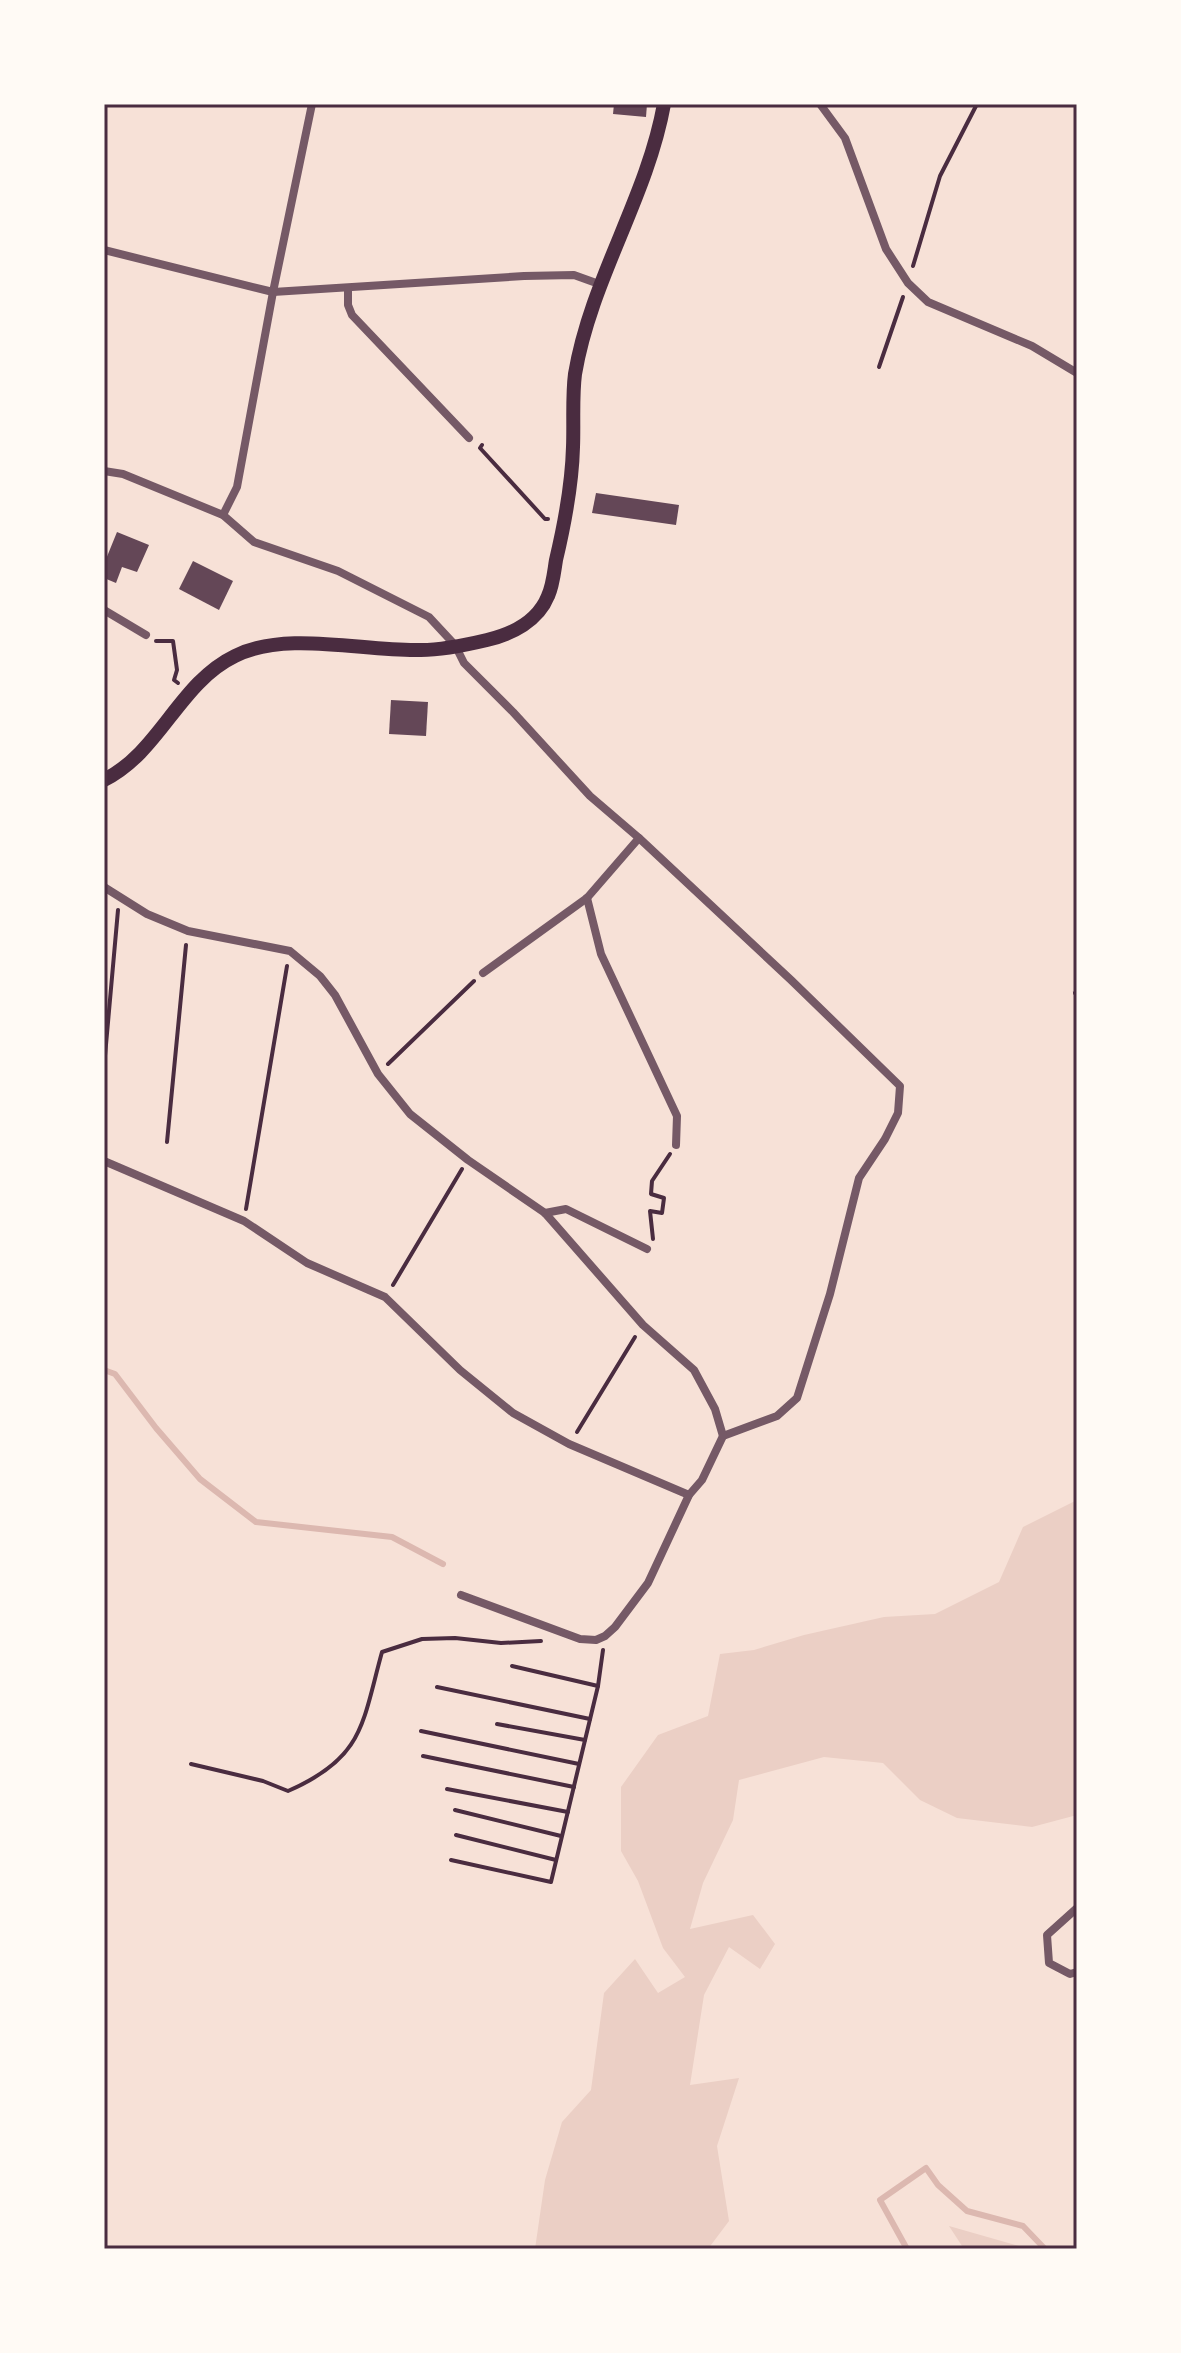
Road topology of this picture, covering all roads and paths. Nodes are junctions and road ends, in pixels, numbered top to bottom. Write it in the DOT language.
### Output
graph roads {
  1 [pos="312,104"];
  2 [pos="664,104"];
  3 [pos="820,104"];
  4 [pos="977,104"];
  5 [pos="104,250"];
  6 [pos="908,283"];
  7 [pos="599,284"];
  8 [pos="348,288"];
  9 [pos="273,292"];
  10 [pos="879,367"];
  11 [pos="1077,373"];
  12 [pos="474,438"];
  13 [pos="104,471"];
  14 [pos="223,515"];
  15 [pos="545,519"];
  16 [pos="104,610"];
  17 [pos="146,635"];
  18 [pos="173,641"];
  19 [pos="455,645"];
  20 [pos="178,683"];
  21 [pos="104,780"];
  22 [pos="639,838"];
  23 [pos="104,887"];
  24 [pos="120,896"];
  25 [pos="587,898"];
  26 [pos="188,931"];
  27 [pos="290,951"];
  28 [pos="483,973"];
  29 [pos="104,1067"];
  30 [pos="378,1074"];
  31 [pos="167,1142"];
  32 [pos="676,1145"];
  33 [pos="468,1160"];
  34 [pos="104,1161"];
  35 [pos="545,1213"];
  36 [pos="244,1221"];
  37 [pos="647,1249"];
  38 [pos="385,1297"];
  39 [pos="643,1325"];
  40 [pos="723,1436"];
  41 [pos="569,1444"];
  42 [pos="689,1495"];
  43 [pos="461,1595"];
  44 [pos="605,1636"];
  45 [pos="548,1640"];
  46 [pos="512,1666"];
  47 [pos="598,1686"];
  48 [pos="437,1687"];
  49 [pos="590,1719"];
  50 [pos="497,1724"];
  51 [pos="421,1731"];
  52 [pos="585,1740"];
  53 [pos="423,1756"];
  54 [pos="191,1764"];
  55 [pos="579,1764"];
  56 [pos="574,1787"];
  57 [pos="447,1789"];
  58 [pos="455,1810"];
  59 [pos="568,1812"];
  60 [pos="456,1835"];
  61 [pos="562,1836"];
  62 [pos="451,1860"];
  63 [pos="556,1860"];
  64 [pos="1077,1908"];
  65 [pos="1077,1972"];
  1 -- 9 [label="street"];
  2 -- 7 [label="main road"];
  3 -- 6 [label="street"];
  4 -- 6 [label="path"];
  5 -- 9 [label="street"];
  6 -- 10 [label="path"];
  6 -- 11 [label="street"];
  7 -- 8 [label="street"];
  7 -- 19 [label="main road"];
  8 -- 9 [label="street"];
  8 -- 12 [label="street"];
  9 -- 14 [label="street"];
  12 -- 15 [label="path"];
  13 -- 14 [label="street"];
  14 -- 19 [label="street"];
  16 -- 17 [label="street"];
  18 -- 20 [label="path"];
  19 -- 21 [label="main road"];
  19 -- 22 [label="street"];
  22 -- 25 [label="street"];
  22 -- 40 [label="street"];
  23 -- 24 [label="street"];
  24 -- 26 [label="street"];
  24 -- 29 [label="path"];
  25 -- 28 [label="street"];
  25 -- 32 [label="street"];
  26 -- 27 [label="street"];
  26 -- 31 [label="path"];
  27 -- 30 [label="street"];
  27 -- 36 [label="path"];
  28 -- 30 [label="path"];
  30 -- 33 [label="street"];
  32 -- 37 [label="path"];
  33 -- 35 [label="street"];
  33 -- 38 [label="path"];
  34 -- 36 [label="street"];
  35 -- 37 [label="street"];
  35 -- 39 [label="street"];
  36 -- 38 [label="street"];
  38 -- 41 [label="street"];
  39 -- 40 [label="street"];
  39 -- 41 [label="path"];
  40 -- 42 [label="street"];
  41 -- 42 [label="street"];
  42 -- 44 [label="street"];
  43 -- 44 [label="street"];
  44 -- 47 [label="path"];
  45 -- 54 [label="path"];
  46 -- 47 [label="path"];
  47 -- 49 [label="path"];
  48 -- 49 [label="path"];
  49 -- 52 [label="path"];
  50 -- 52 [label="path"];
  51 -- 55 [label="path"];
  52 -- 55 [label="path"];
  53 -- 56 [label="path"];
  55 -- 56 [label="path"];
  56 -- 59 [label="path"];
  57 -- 59 [label="path"];
  58 -- 61 [label="path"];
  59 -- 61 [label="path"];
  60 -- 63 [label="path"];
  61 -- 63 [label="path"];
  62 -- 63 [label="path"];
  64 -- 65 [label="street"];
}
